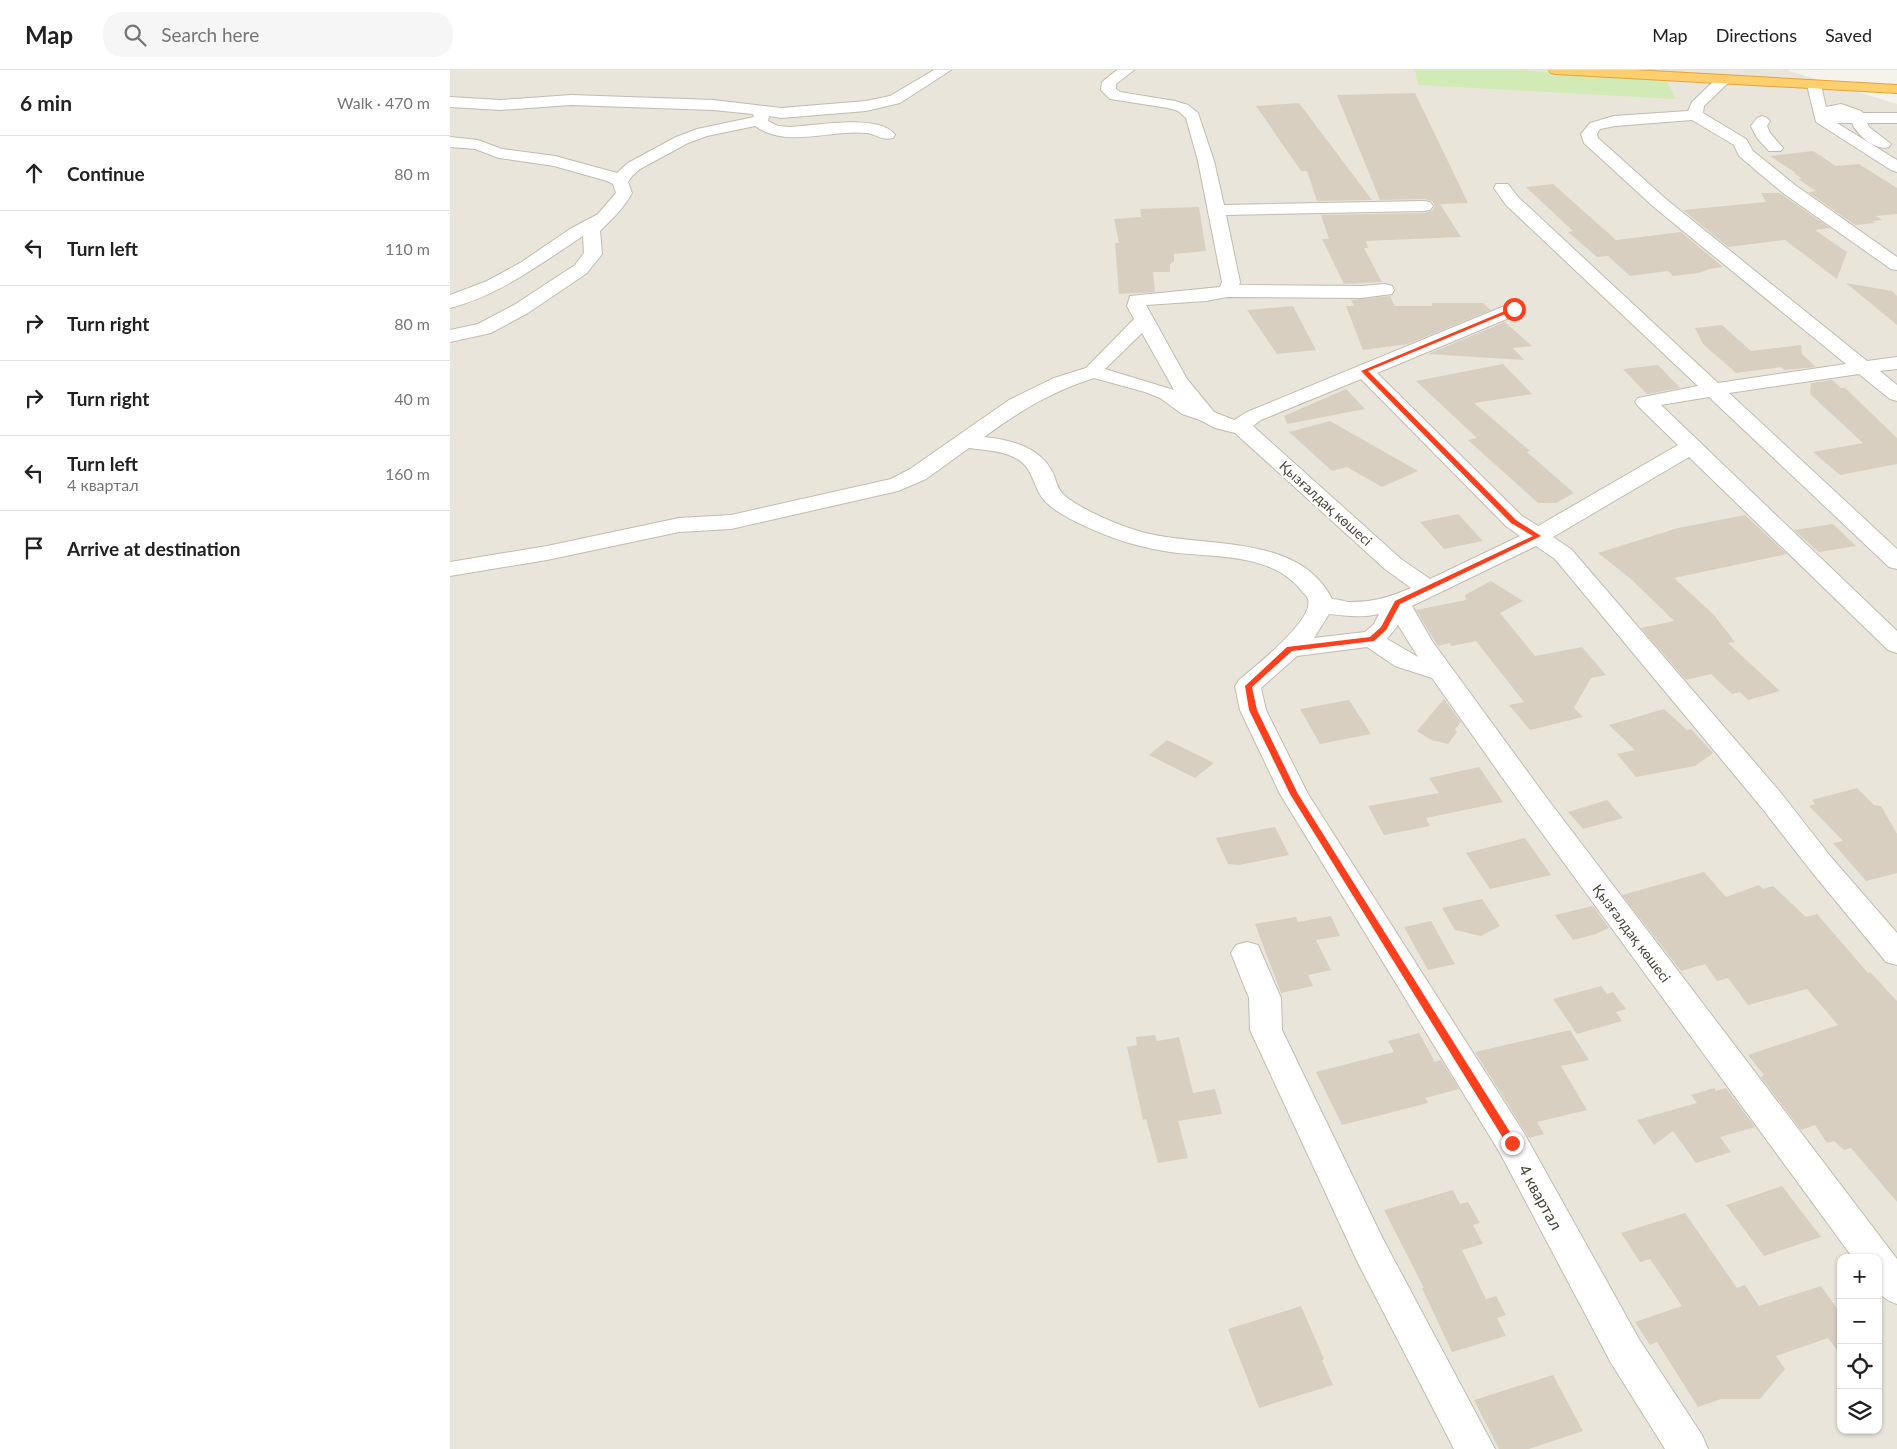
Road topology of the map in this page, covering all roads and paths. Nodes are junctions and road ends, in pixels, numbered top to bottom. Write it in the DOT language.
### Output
graph roads {
  1 [pos="944,70"];
  2 [pos="1126,70"];
  3 [pos="1556,70"];
  4 [pos="1753,70"];
  5 [pos="1897,78"];
  6 [pos="1723,80"];
  7 [pos="1814,85"];
  8 [pos="1897,89"];
  9 [pos="450,102"];
  10 [pos="814,110"];
  11 [pos="1695,115"];
  12 [pos="759,116"];
  13 [pos="1858,118"];
  14 [pos="1897,118"];
  15 [pos="1821,119"];
  16 [pos="818,130"];
  17 [pos="887,135"];
  18 [pos="450,142"];
  19 [pos="1884,144"];
  20 [pos="1775,148"];
  21 [pos="1745,153"];
  22 [pos="1897,167"];
  23 [pos="620,182"];
  24 [pos="1502,188"];
  25 [pos="1424,206"];
  26 [pos="1215,210"];
  27 [pos="602,218"];
  28 [pos="1897,265"];
  29 [pos="1385,290"];
  30 [pos="1226,291"];
  31 [pos="450,302"];
  32 [pos="1514,309"];
  33 [pos="1143,321"];
  34 [pos="450,336"];
  35 [pos="1897,363"];
  36 [pos="1863,368"];
  37 [pos="1364,371"];
  38 [pos="1093,372"];
  39 [pos="1712,390"];
  40 [pos="1897,395"];
  41 [pos="1207,416"];
  42 [pos="1248,422"];
  43 [pos="965,442"];
  44 [pos="1692,446"];
  45 [pos="1538,536"];
  46 [pos="1897,562"];
  47 [pos="450,569"];
  48 [pos="1427,588"];
  49 [pos="1398,603"];
  50 [pos="1320,608"];
  51 [pos="1372,639"];
  52 [pos="1897,645"];
  53 [pos="1290,649"];
  54 [pos="1441,672"];
  55 [pos="1248,954"];
  56 [pos="1897,954"];
  57 [pos="1871,1254"];
  58 [pos="1882,1268"];
  59 [pos="1897,1288"];
  60 [pos="1475,1449"];
  61 [pos="1688,1449"];
  1 -- 10 [label="street"];
  2 -- 26 [label="street"];
  3 -- 6 [label="highway"];
  4 -- 5 [label="highway"];
  6 -- 7 [label="highway"];
  6 -- 11 [label="street"];
  7 -- 8 [label="highway"];
  7 -- 15 [label="street"];
  9 -- 12 [label="street"];
  10 -- 12 [label="street"];
  10 -- 16 [label="street"];
  11 -- 21 [label="street"];
  11 -- 36 [label="street"];
  12 -- 16 [label="street"];
  12 -- 23 [label="street"];
  13 -- 14 [label="street"];
  13 -- 15 [label="street"];
  13 -- 19 [label="street"];
  15 -- 22 [label="street"];
  16 -- 17 [label="street"];
  18 -- 23 [label="street"];
  20 -- 21 [label="street"];
  21 -- 28 [label="street"];
  23 -- 27 [label="street"];
  24 -- 39 [label="street"];
  25 -- 26 [label="street"];
  26 -- 30 [label="street"];
  27 -- 31 [label="street"];
  27 -- 34 [label="street"];
  29 -- 30 [label="street"];
  30 -- 33 [label="street"];
  32 -- 37 [label="street"];
  33 -- 38 [label="street"];
  33 -- 41 [label="street"];
  35 -- 36 [label="street"];
  36 -- 39 [label="street"];
  36 -- 40 [label="street"];
  37 -- 42 [label="street"];
  37 -- 45 [label="street"];
  38 -- 41 [label="street"];
  38 -- 43 [label="street"];
  39 -- 44 [label="street"];
  39 -- 46 [label="street"];
  41 -- 42 [label="street"];
  42 -- 48 [label="street, Қызғалдақ көшесі"];
  43 -- 47 [label="street"];
  43 -- 50 [label="street"];
  44 -- 45 [label="street"];
  44 -- 52 [label="street"];
  45 -- 48 [label="street"];
  45 -- 56 [label="street"];
  48 -- 49 [label="street"];
  49 -- 50 [label="street"];
  49 -- 51 [label="street"];
  49 -- 54 [label="street, Қызғалдақ көшесі"];
  50 -- 53 [label="street"];
  51 -- 53 [label="street"];
  51 -- 54 [label="street"];
  53 -- 61 [label="street, 4 квартал"];
  54 -- 57 [label="street, Қызғалдақ көшесі"];
  55 -- 60 [label="street"];
  58 -- 59 [label="street"];
}
